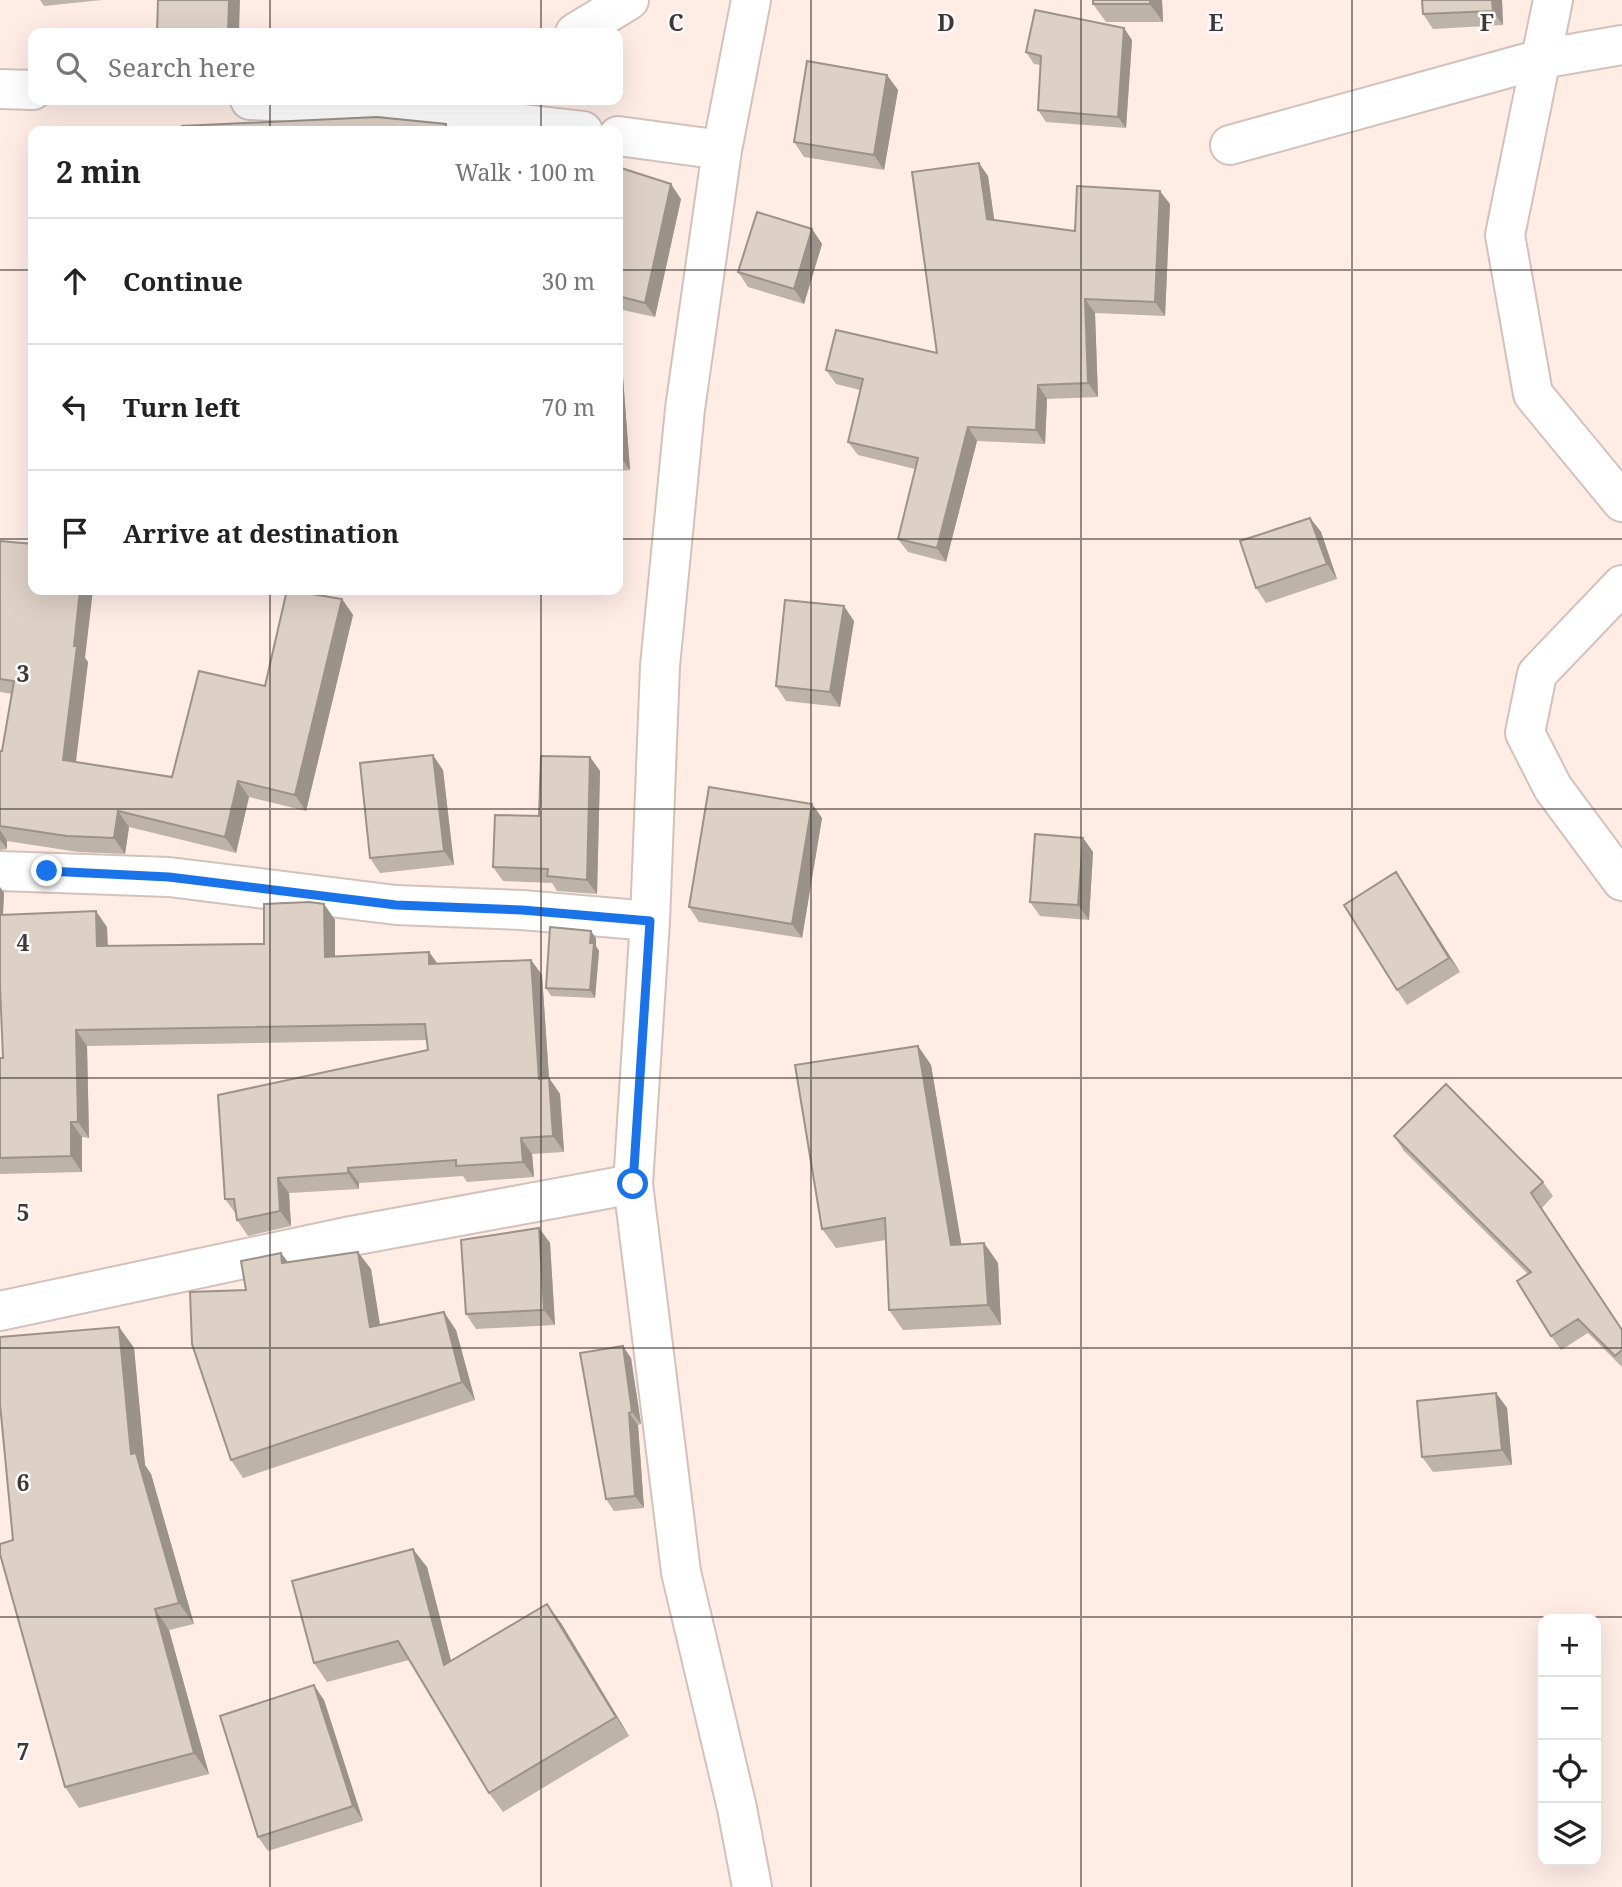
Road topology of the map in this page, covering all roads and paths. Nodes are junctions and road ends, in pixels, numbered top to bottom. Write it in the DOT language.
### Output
graph roads {
  1 [pos="629,0"];
  2 [pos="751,0"];
  3 [pos="1553,0"];
  4 [pos="583,28"];
  5 [pos="1622,46"];
  6 [pos="1541,60"];
  7 [pos="0,89"];
  8 [pos="28,90"];
  9 [pos="358,105"];
  10 [pos="472,108"];
  11 [pos="559,126"];
  12 [pos="623,137"];
  13 [pos="1230,145"];
  14 [pos="722,149"];
  15 [pos="1622,502"];
  16 [pos="1622,586"];
  17 [pos="0,871"];
  18 [pos="1622,881"];
  19 [pos="650,921"];
  20 [pos="633,1184"];
  21 [pos="0,1311"];
  22 [pos="752,1887"];
  1 -- 4 [label="street"];
  2 -- 14 [label="street"];
  3 -- 6 [label="street"];
  5 -- 6 [label="street"];
  6 -- 13 [label="street"];
  6 -- 15 [label="street"];
  7 -- 8 [label="street"];
  9 -- 10 [label="street"];
  10 -- 11 [label="street"];
  12 -- 14 [label="street"];
  14 -- 19 [label="street"];
  16 -- 18 [label="street"];
  17 -- 19 [label="street"];
  19 -- 20 [label="street"];
  20 -- 21 [label="street"];
  20 -- 22 [label="street"];
}
